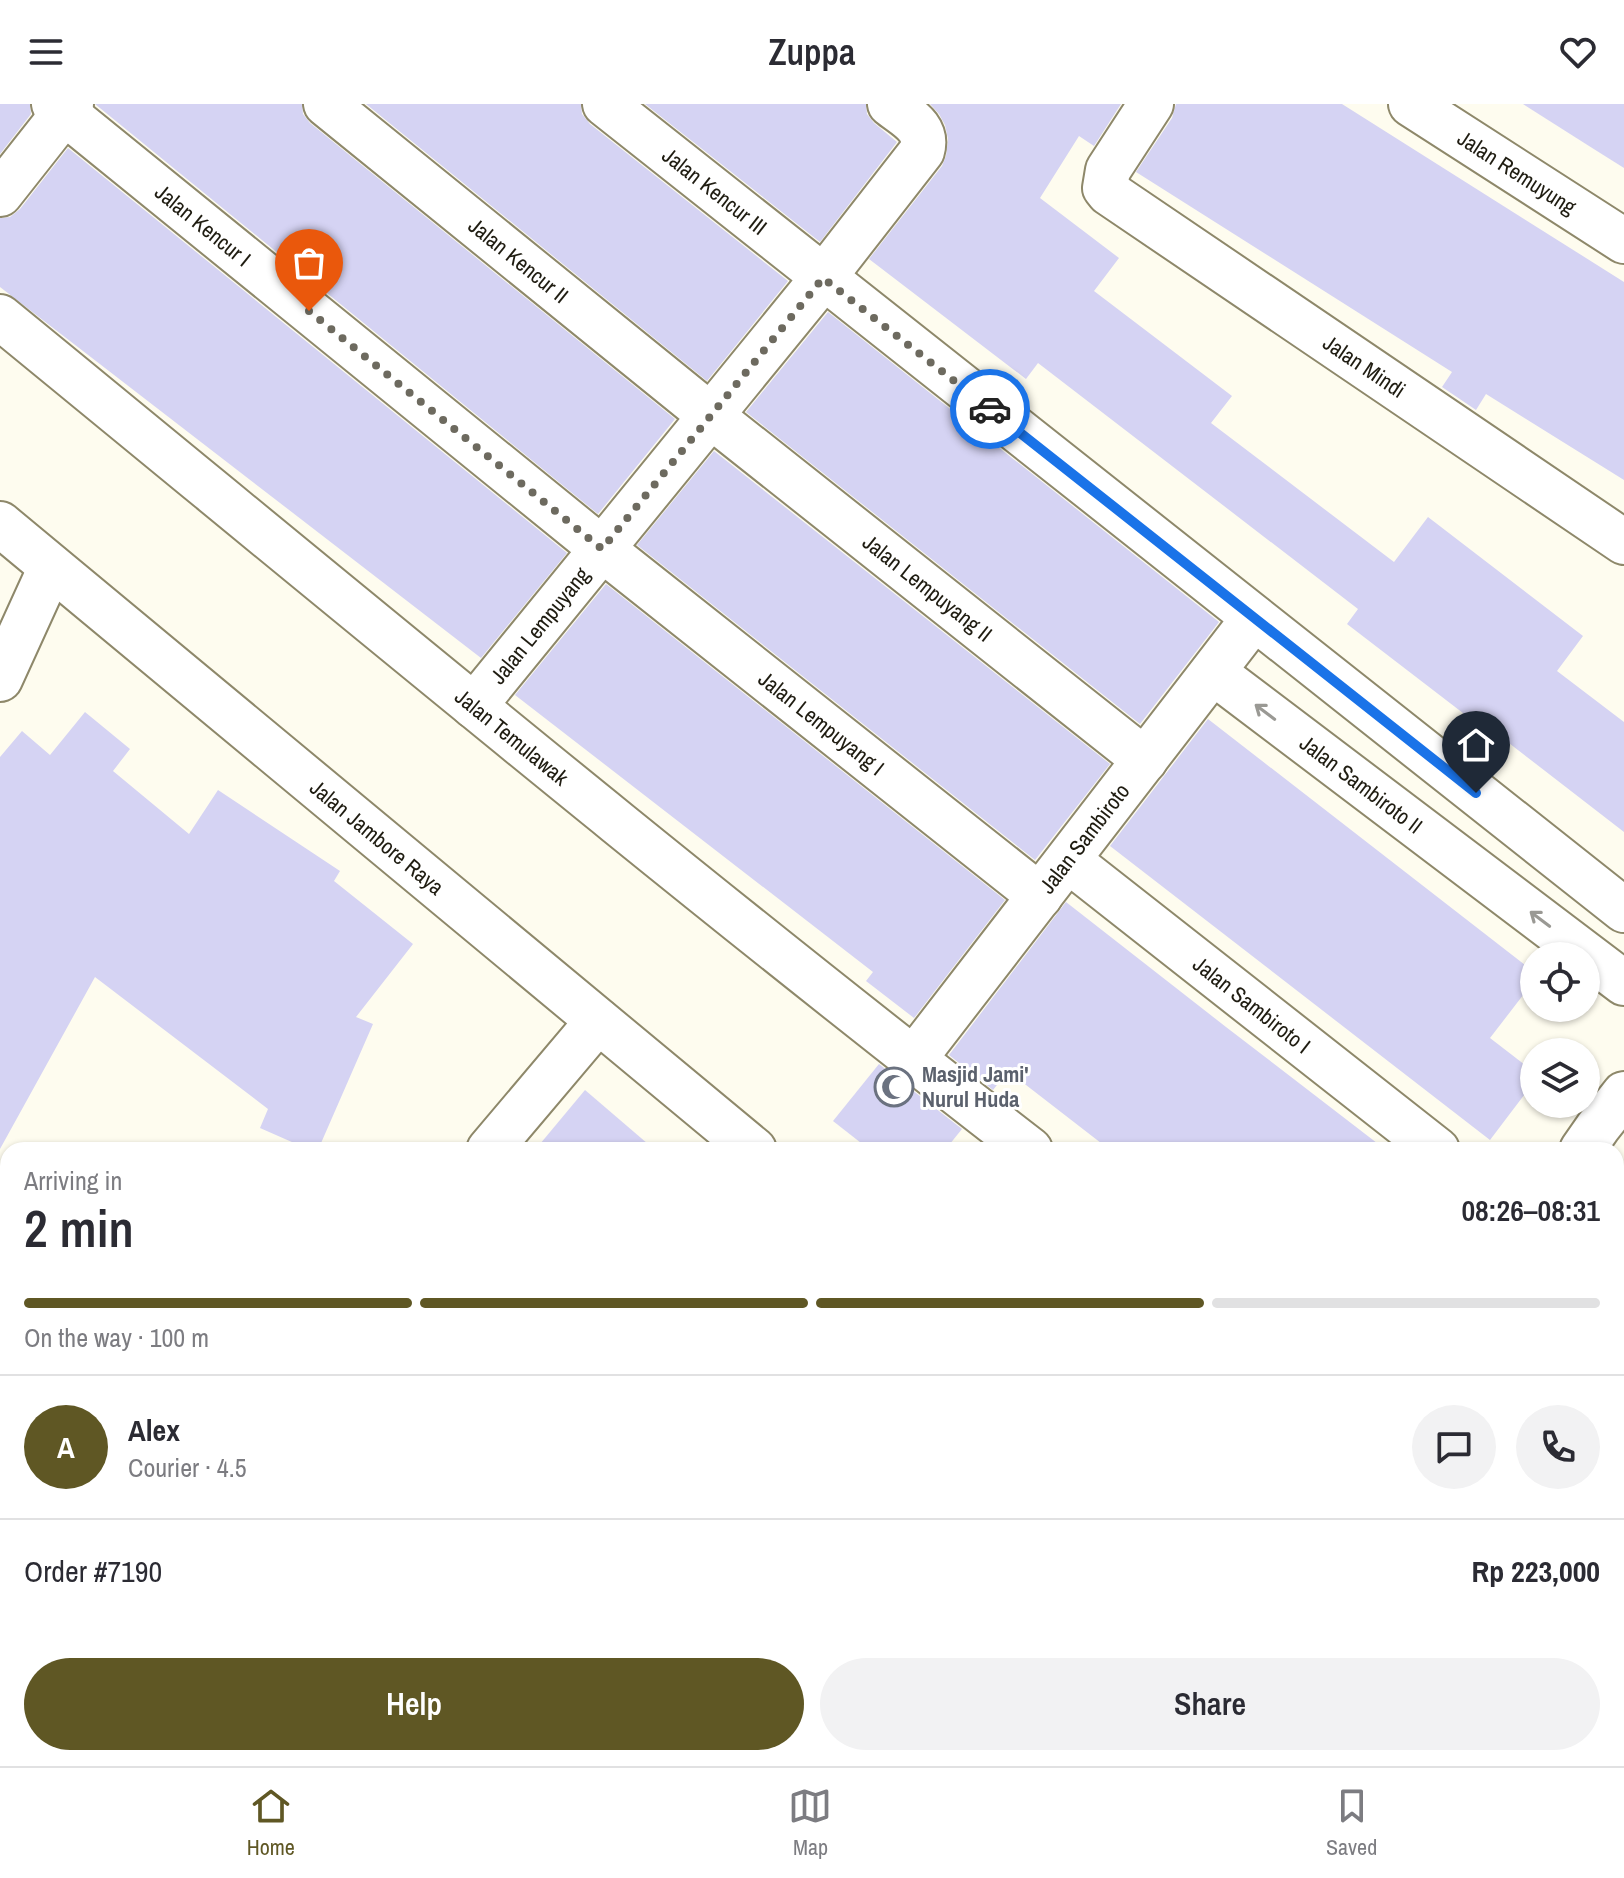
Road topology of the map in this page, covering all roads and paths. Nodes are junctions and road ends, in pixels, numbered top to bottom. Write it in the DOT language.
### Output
graph roads {
  1 [pos="326,104"];
  2 [pos="605,104"];
  3 [pos="1151,104"];
  4 [pos="1411,104"];
  5 [pos="63,107"];
  6 [pos="905,116"];
  7 [pos="0,194"];
  8 [pos="1624,241"];
  9 [pos="823,278"];
  10 [pos="0,317"];
  11 [pos="711,416"];
  12 [pos="0,524"];
  13 [pos="1624,542"];
  14 [pos="602,549"];
  15 [pos="51,567"];
  16 [pos="1254,618"];
  17 [pos="1213,672"];
  18 [pos="0,679"];
  19 [pos="474,706"];
  20 [pos="1145,760"];
  21 [pos="1068,860"];
  22 [pos="1040,896"];
  23 [pos="1624,910"];
  24 [pos="1624,983"];
  25 [pos="598,1021"];
  26 [pos="913,1060"];
  27 [pos="1624,1094"];
  28 [pos="496,1142"];
  29 [pos="744,1142"];
  30 [pos="1020,1142"];
  31 [pos="1427,1142"];
  32 [pos="1588,1142"];
  1 -- 11 [label="street, Jalan Kencur II"];
  2 -- 9 [label="street, Jalan Kencur III"];
  3 -- 13 [label="street, Jalan Mindi"];
  4 -- 8 [label="street, Jalan Remuyung"];
  5 -- 7 [label="street"];
  5 -- 14 [label="street, Jalan Kencur I"];
  6 -- 9 [label="street, Jalan Lempuyang"];
  9 -- 11 [label="street, Jalan Lempuyang"];
  9 -- 16 [label="street, Jalan Kencur III"];
  10 -- 19 [label="street, Jalan Temulawak"];
  11 -- 14 [label="street, Jalan Lempuyang"];
  11 -- 20 [label="street, Jalan Lempuyang II"];
  12 -- 15 [label="street, Jalan Jambore Raya"];
  14 -- 19 [label="street, Jalan Lempuyang"];
  14 -- 22 [label="street, Jalan Lempuyang I"];
  15 -- 18 [label="street"];
  15 -- 25 [label="street, Jalan Jambore Raya"];
  16 -- 17 [label="street, Jalan Sambiroto"];
  16 -- 23 [label="street, Jalan Kencur III"];
  17 -- 20 [label="street, Jalan Sambiroto"];
  24 -- 17 [label="street, Jalan Sambiroto II, one-way"];
  19 -- 26 [label="street, Jalan Temulawak"];
  20 -- 21 [label="street, Jalan Sambiroto"];
  21 -- 22 [label="street, Jalan Sambiroto"];
  21 -- 31 [label="street, Jalan Sambiroto I"];
  22 -- 26 [label="street, Jalan Sambiroto"];
  25 -- 28 [label="street"];
  25 -- 29 [label="street, Jalan Jambore Raya"];
  26 -- 30 [label="street, Jalan Temulawak"];
  27 -- 32 [label="street"];
}
